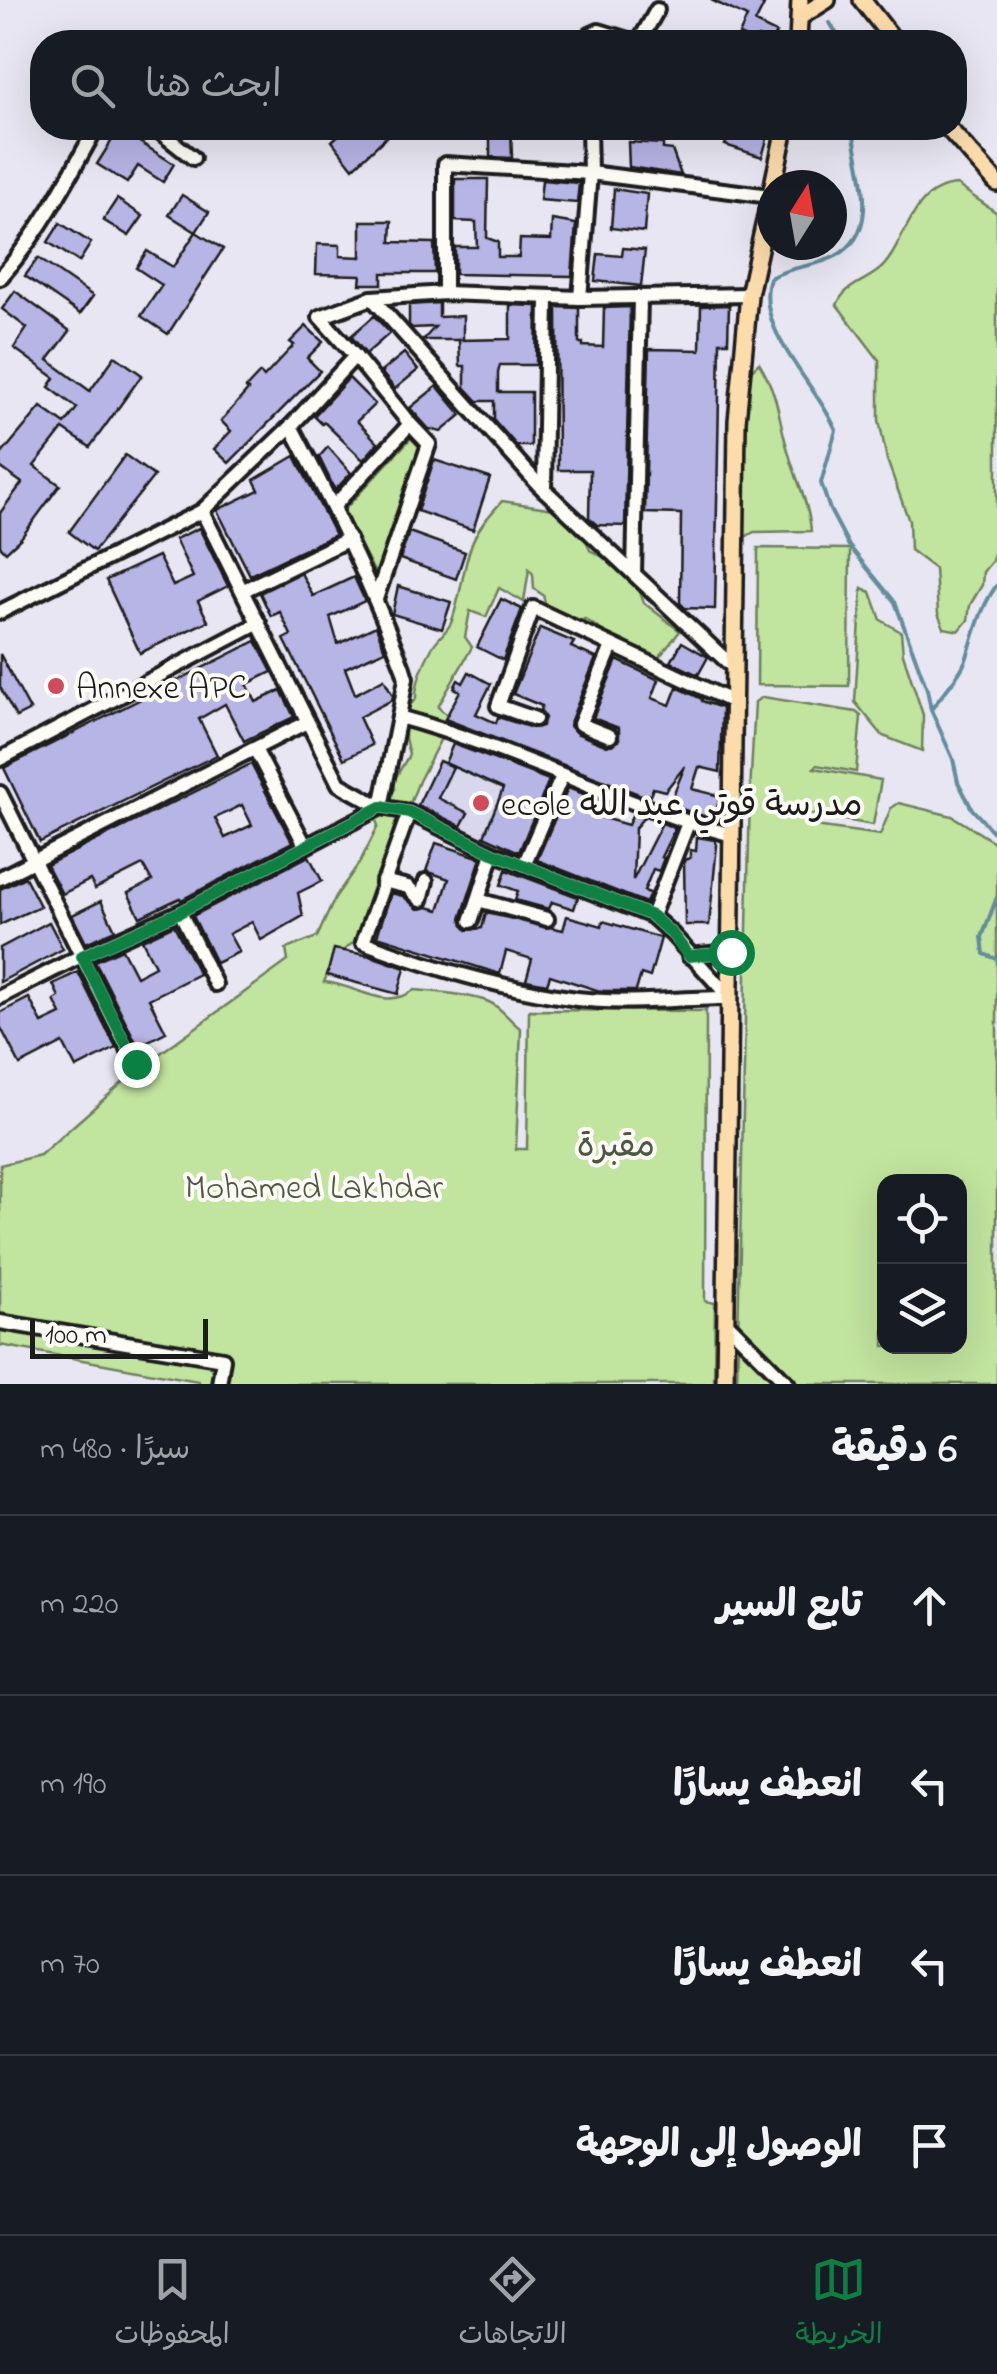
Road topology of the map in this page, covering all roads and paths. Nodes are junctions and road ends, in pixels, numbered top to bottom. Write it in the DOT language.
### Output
graph roads {
  1 [pos="828,0"];
  2 [pos="862,0"];
  3 [pos="800,8"];
  4 [pos="657,10"];
  5 [pos="644,30"];
  6 [pos="886,30"];
  7 [pos="89,140"];
  8 [pos="170,140"];
  9 [pos="589,140"];
  10 [pos="782,140"];
  11 [pos="958,140"];
  12 [pos="192,158"];
  13 [pos="776,170"];
  14 [pos="590,173"];
  15 [pos="997,184"];
  16 [pos="757,189"];
  17 [pos="757,258"];
  18 [pos="0,278"];
  19 [pos="446,294"];
  20 [pos="749,295"];
  21 [pos="640,297"];
  22 [pos="372,298"];
  23 [pos="546,298"];
  24 [pos="580,298"];
  25 [pos="355,356"];
  26 [pos="410,424"];
  27 [pos="291,426"];
  28 [pos="544,490"];
  29 [pos="202,511"];
  30 [pos="336,512"];
  31 [pos="348,538"];
  32 [pos="634,574"];
  33 [pos="244,590"];
  34 [pos="376,599"];
  35 [pos="0,612"];
  36 [pos="259,622"];
  37 [pos="612,646"];
  38 [pos="733,667"];
  39 [pos="733,702"];
  40 [pos="399,716"];
  41 [pos="535,720"];
  42 [pos="308,722"];
  43 [pos="610,736"];
  44 [pos="255,749"];
  45 [pos="0,759"];
  46 [pos="562,776"];
  47 [pos="0,793"];
  48 [pos="381,807"];
  49 [pos="409,812"];
  50 [pos="688,823"];
  51 [pos="732,835"];
  52 [pos="305,845"];
  53 [pos="493,853"];
  54 [pos="34,862"];
  55 [pos="524,865"];
  56 [pos="0,878"];
  57 [pos="383,881"];
  58 [pos="426,881"];
  59 [pos="478,900"];
  60 [pos="180,912"];
  61 [pos="652,916"];
  62 [pos="547,919"];
  63 [pos="471,921"];
  64 [pos="731,952"];
  65 [pos="82,956"];
  66 [pos="689,956"];
  67 [pos="215,984"];
  68 [pos="0,998"];
  69 [pos="730,998"];
  70 [pos="136,1064"];
  71 [pos="725,1321"];
  72 [pos="0,1322"];
  73 [pos="219,1384"];
  74 [pos="725,1384"];
  75 [pos="788,1384"];
  1 -- 3 [label="main road"];
  2 -- 6 [label="main road"];
  4 -- 5 [label="street"];
  7 -- 18 [label="street"];
  8 -- 12 [label="street"];
  9 -- 14 [label="street"];
  10 -- 13 [label="main road"];
  11 -- 15 [label="main road"];
  14 -- 16 [label="street"];
  14 -- 19 [label="street"];
  14 -- 24 [label="street"];
  17 -- 20 [label="main road"];
  19 -- 22 [label="street"];
  19 -- 23 [label="street"];
  20 -- 21 [label="street"];
  20 -- 38 [label="main road"];
  21 -- 24 [label="street"];
  21 -- 32 [label="street"];
  22 -- 25 [label="street"];
  22 -- 28 [label="street"];
  23 -- 24 [label="street"];
  23 -- 28 [label="street"];
  25 -- 26 [label="street"];
  25 -- 27 [label="street"];
  26 -- 30 [label="street"];
  26 -- 34 [label="street"];
  27 -- 29 [label="street"];
  27 -- 30 [label="street"];
  28 -- 32 [label="street"];
  29 -- 33 [label="street"];
  29 -- 35 [label="street"];
  30 -- 31 [label="street"];
  31 -- 33 [label="street"];
  31 -- 34 [label="street"];
  32 -- 38 [label="street"];
  33 -- 36 [label="street"];
  34 -- 40 [label="street"];
  36 -- 42 [label="street"];
  36 -- 45 [label="street"];
  37 -- 39 [label="street"];
  37 -- 41 [label="street"];
  37 -- 43 [label="street"];
  38 -- 39 [label="main road"];
  39 -- 51 [label="main road"];
  40 -- 46 [label="street"];
  40 -- 48 [label="street"];
  42 -- 44 [label="street"];
  42 -- 48 [label="street"];
  44 -- 52 [label="street"];
  44 -- 54 [label="street"];
  46 -- 50 [label="street"];
  46 -- 55 [label="street"];
  47 -- 54 [label="street"];
  48 -- 49 [label="street"];
  48 -- 52 [label="street"];
  49 -- 53 [label="street"];
  49 -- 57 [label="street"];
  50 -- 51 [label="street"];
  50 -- 61 [label="street"];
  51 -- 64 [label="main road"];
  52 -- 60 [label="street"];
  53 -- 55 [label="street"];
  53 -- 59 [label="street"];
  54 -- 56 [label="street"];
  54 -- 65 [label="street"];
  55 -- 61 [label="street"];
  57 -- 58 [label="street"];
  57 -- 69 [label="street"];
  59 -- 62 [label="street"];
  59 -- 63 [label="street"];
  60 -- 65 [label="street"];
  60 -- 67 [label="street"];
  61 -- 66 [label="street"];
  64 -- 66 [label="street"];
  64 -- 69 [label="main road"];
  65 -- 68 [label="street"];
  65 -- 70 [label="street"];
  66 -- 69 [label="street"];
  69 -- 71 [label="main road"];
  71 -- 74 [label="main road"];
  71 -- 75 [label="street"];
  72 -- 73 [label="street"];
}
